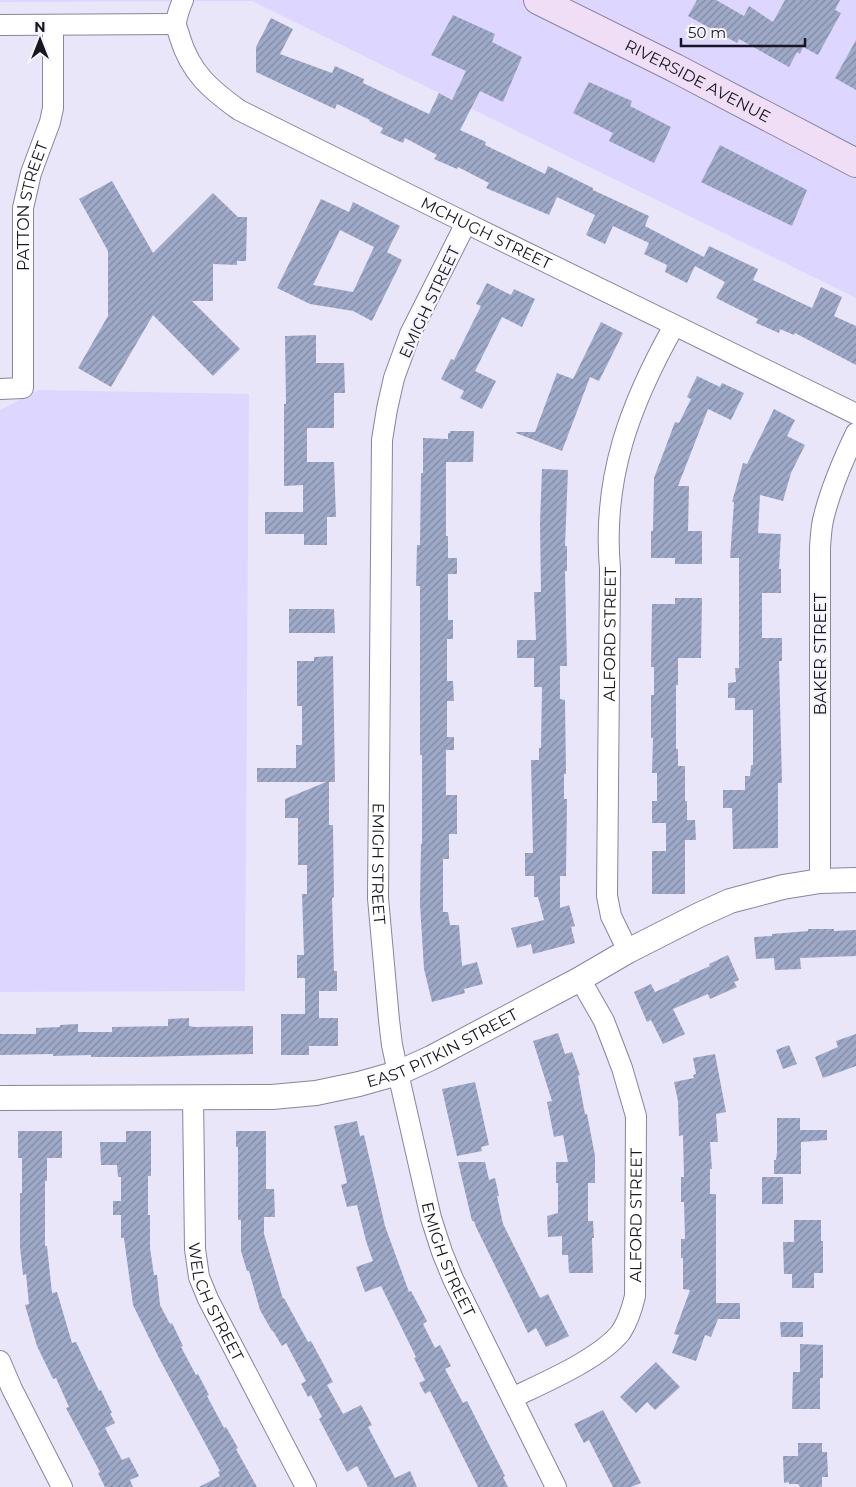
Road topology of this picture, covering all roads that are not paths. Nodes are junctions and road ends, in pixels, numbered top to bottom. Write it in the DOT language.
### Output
graph roads {
  1 [pos="183,0"];
  2 [pos="538,0"];
  3 [pos="176,24"];
  4 [pos="53,25"];
  5 [pos="0,26"];
  6 [pos="856,163"];
  7 [pos="466,223"];
  8 [pos="674,326"];
  9 [pos="0,389"];
  10 [pos="856,414"];
  11 [pos="856,434"];
  12 [pos="856,880"];
  13 [pos="820,882"];
  14 [pos="628,951"];
  15 [pos="580,979"];
  16 [pos="398,1074"];
  17 [pos="193,1097"];
  18 [pos="0,1098"];
  19 [pos="0,1361"];
  20 [pos="512,1398"];
  21 [pos="62,1487"];
  22 [pos="306,1487"];
  23 [pos="556,1487"];
  1 -- 3 [label="street"];
  2 -- 6 [label="main road, RIVERSIDE AVENUE"];
  3 -- 4 [label="street"];
  3 -- 7 [label="street, MCHUGH STREET"];
  4 -- 5 [label="street"];
  4 -- 9 [label="street, PATTON STREET"];
  7 -- 8 [label="street, MCHUGH STREET"];
  7 -- 16 [label="street, EMIGH STREET"];
  8 -- 10 [label="street, MCHUGH STREET"];
  8 -- 14 [label="street, ALFORD STREET"];
  11 -- 13 [label="street, BAKER STREET"];
  12 -- 13 [label="street, EAST PITKIN STREET"];
  13 -- 14 [label="street, EAST PITKIN STREET"];
  14 -- 15 [label="street, EAST PITKIN STREET"];
  15 -- 16 [label="street, EAST PITKIN STREET"];
  15 -- 20 [label="street, ALFORD STREET"];
  16 -- 17 [label="street, EAST PITKIN STREET"];
  16 -- 20 [label="street, EMIGH STREET"];
  17 -- 18 [label="street, EAST PITKIN STREET"];
  17 -- 22 [label="street, WELCH STREET"];
  19 -- 21 [label="street"];
  20 -- 23 [label="street, EMIGH STREET"];
}
